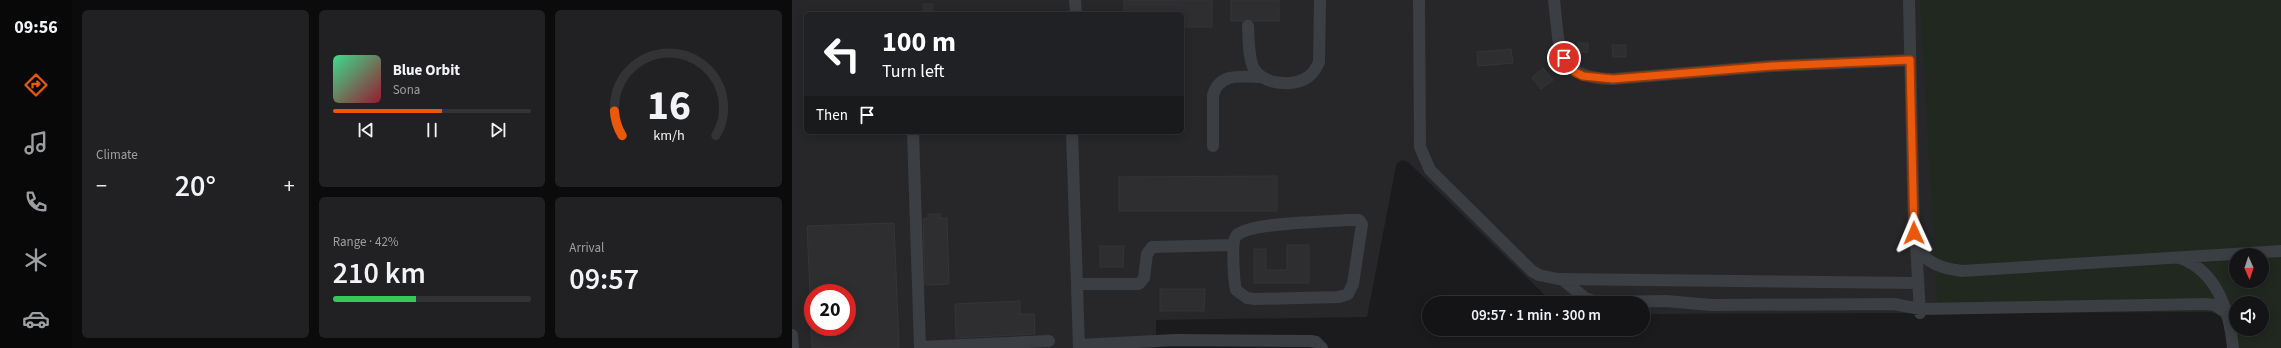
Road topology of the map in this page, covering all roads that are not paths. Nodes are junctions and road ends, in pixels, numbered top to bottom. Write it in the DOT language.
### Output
graph roads {
  1 [pos="1075,0"];
  2 [pos="1320,0"];
  3 [pos="1419,0"];
  4 [pos="1554,0"];
  5 [pos="1909,0"];
  6 [pos="1076,12"];
  7 [pos="1248,26"];
  8 [pos="1910,60"];
  9 [pos="1261,78"];
  10 [pos="913,134"];
  11 [pos="1072,134"];
  12 [pos="1213,146"];
  13 [pos="1916,244"];
  14 [pos="1233,245"];
  15 [pos="2281,252"];
  16 [pos="2177,257"];
  17 [pos="1562,279"];
  18 [pos="1918,283"];
  19 [pos="1077,284"];
  20 [pos="1920,311"];
  21 [pos="2227,312"];
  22 [pos="792,335"];
  23 [pos="1049,341"];
  24 [pos="1008,346"];
  25 [pos="1079,347"];
  26 [pos="793,348"];
  27 [pos="920,348"];
  28 [pos="1322,348"];
  29 [pos="2233,348"];
  1 -- 6 [label="lane"];
  2 -- 9 [label="lane"];
  3 -- 17 [label="lane"];
  4 -- 8 [label="lane"];
  5 -- 8 [label="lane"];
  7 -- 9 [label="lane"];
  8 -- 13 [label="lane"];
  9 -- 12 [label="lane"];
  10 -- 27 [label="lane"];
  11 -- 19 [label="lane"];
  13 -- 16 [label="lane"];
  13 -- 18 [label="lane"];
  14 -- 14 [label="lane"];
  14 -- 19 [label="lane"];
  15 -- 16 [label="lane"];
  16 -- 21 [label="lane"];
  17 -- 18 [label="lane"];
  17 -- 20 [label="lane"];
  18 -- 20 [label="lane"];
  19 -- 25 [label="lane"];
  20 -- 21 [label="lane"];
  21 -- 29 [label="lane"];
  22 -- 26 [label="lane"];
  23 -- 24 [label="lane"];
  24 -- 27 [label="lane"];
  25 -- 28 [label="lane"];
}
